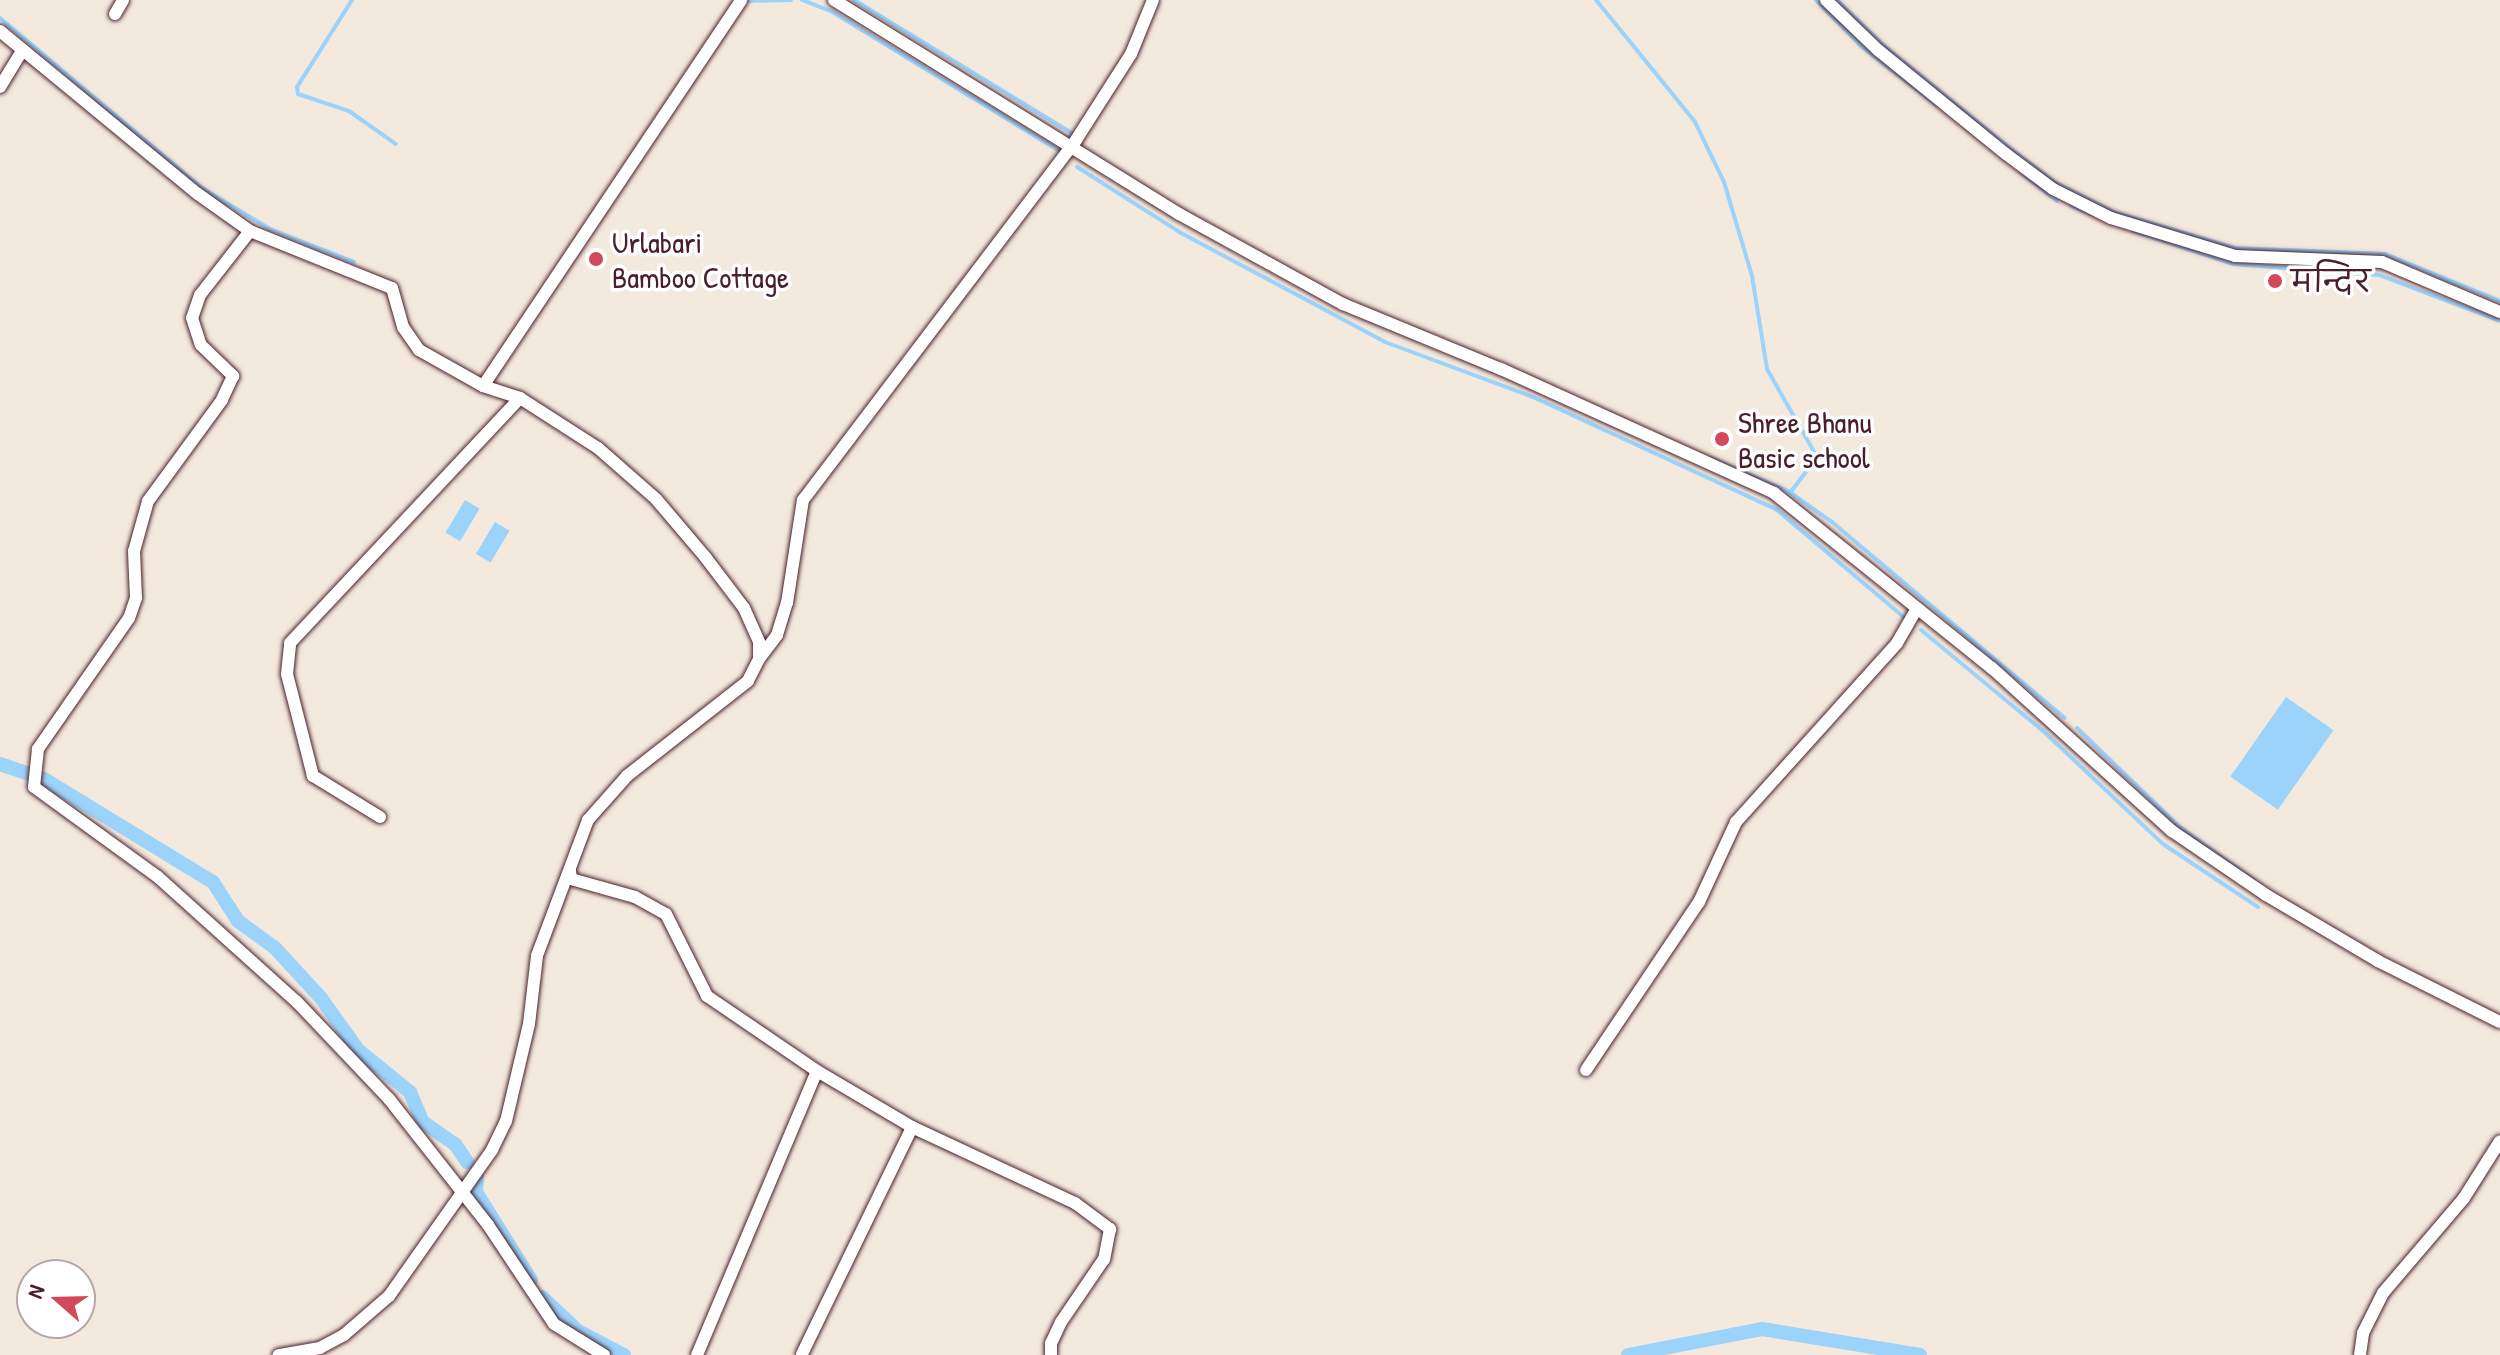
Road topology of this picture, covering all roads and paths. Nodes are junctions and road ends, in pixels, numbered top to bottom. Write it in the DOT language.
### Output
graph roads {
  1 [pos="123,0"];
  2 [pos="741,0"];
  3 [pos="834,0"];
  4 [pos="1153,0"];
  5 [pos="1826,0"];
  6 [pos="115,14"];
  7 [pos="0,31"];
  8 [pos="22,51"];
  9 [pos="0,87"];
  10 [pos="1070,148"];
  11 [pos="250,231"];
  12 [pos="2500,312"];
  13 [pos="483,386"];
  14 [pos="520,398"];
  15 [pos="1917,609"];
  16 [pos="759,659"];
  17 [pos="380,817"];
  18 [pos="570,871"];
  19 [pos="2500,1022"];
  20 [pos="1586,1070"];
  21 [pos="817,1071"];
  22 [pos="912,1127"];
  23 [pos="2500,1141"];
  24 [pos="462,1191"];
  25 [pos="802,1354"];
  26 [pos="279,1355"];
  27 [pos="604,1355"];
  28 [pos="697,1355"];
  29 [pos="1051,1355"];
  30 [pos="2360,1355"];
  1 -- 6 [label="street"];
  2 -- 13 [label="street"];
  3 -- 10 [label="street"];
  4 -- 10 [label="street"];
  5 -- 12 [label="street"];
  7 -- 8 [label="street"];
  8 -- 9 [label="street"];
  8 -- 11 [label="street"];
  10 -- 15 [label="street"];
  10 -- 16 [label="street"];
  11 -- 13 [label="street"];
  11 -- 24 [label="street"];
  13 -- 14 [label="street"];
  14 -- 16 [label="street"];
  14 -- 17 [label="street"];
  15 -- 19 [label="street"];
  15 -- 20 [label="street"];
  16 -- 18 [label="street"];
  18 -- 21 [label="street"];
  18 -- 24 [label="street"];
  21 -- 22 [label="street"];
  21 -- 28 [label="street"];
  22 -- 25 [label="street"];
  22 -- 29 [label="street"];
  23 -- 30 [label="street"];
  24 -- 26 [label="street"];
  24 -- 27 [label="street"];
}
